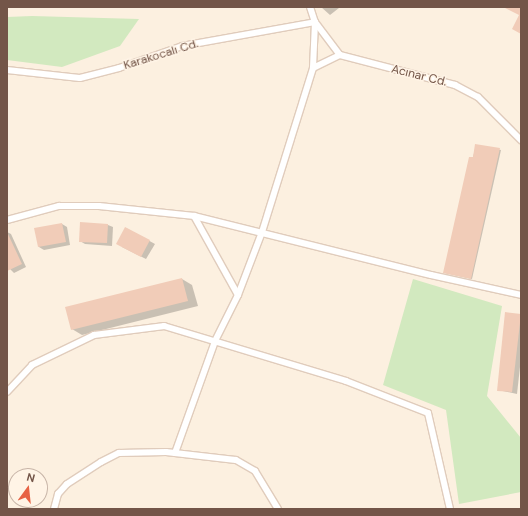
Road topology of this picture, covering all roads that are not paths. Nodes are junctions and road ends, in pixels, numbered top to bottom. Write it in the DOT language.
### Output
graph roads {
  1 [pos="310,7"];
  2 [pos="315,22"];
  3 [pos="340,55"];
  4 [pos="313,68"];
  5 [pos="7,70"];
  6 [pos="521,140"];
  7 [pos="194,216"];
  8 [pos="7,220"];
  9 [pos="262,232"];
  10 [pos="238,295"];
  11 [pos="521,295"];
  12 [pos="215,341"];
  13 [pos="7,392"];
  14 [pos="175,453"];
  15 [pos="54,509"];
  16 [pos="278,509"];
  17 [pos="450,509"];
  1 -- 2 [label="street"];
  2 -- 3 [label="street"];
  2 -- 4 [label="street"];
  2 -- 5 [label="street, Karakocalı Cd."];
  3 -- 4 [label="street"];
  3 -- 6 [label="street, Acınar Cd."];
  4 -- 9 [label="street"];
  7 -- 8 [label="street"];
  7 -- 9 [label="street"];
  7 -- 10 [label="street"];
  9 -- 10 [label="street"];
  9 -- 11 [label="street"];
  10 -- 12 [label="street"];
  12 -- 13 [label="street"];
  12 -- 14 [label="street"];
  12 -- 17 [label="street"];
  14 -- 15 [label="street"];
  14 -- 16 [label="street"];
}
